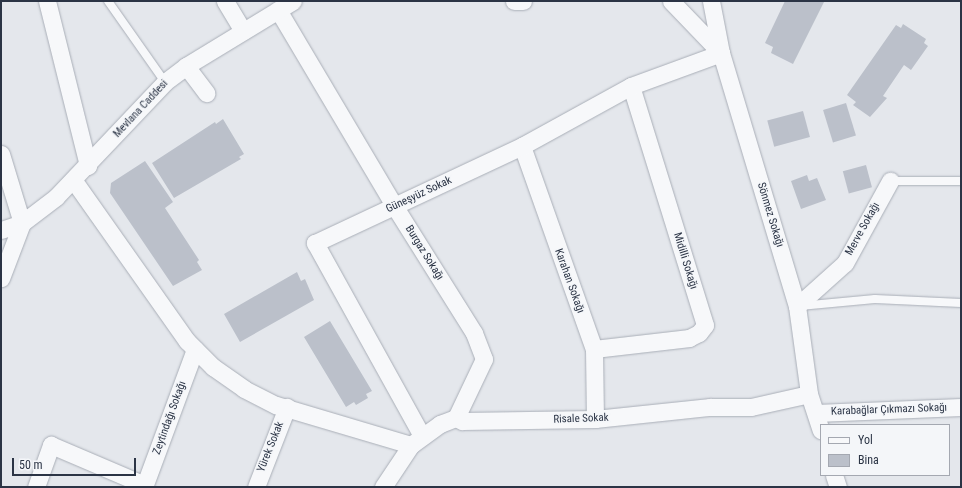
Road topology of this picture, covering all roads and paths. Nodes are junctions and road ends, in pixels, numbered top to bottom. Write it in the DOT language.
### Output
graph roads {
  1 [pos="47,1"];
  2 [pos="108,1"];
  3 [pos="225,1"];
  4 [pos="514,1"];
  5 [pos="523,1"];
  6 [pos="671,1"];
  7 [pos="711,1"];
  8 [pos="285,5"];
  9 [pos="243,31"];
  10 [pos="721,53"];
  11 [pos="186,66"];
  12 [pos="165,82"];
  13 [pos="631,86"];
  14 [pos="206,93"];
  15 [pos="522,146"];
  16 [pos="1,154"];
  17 [pos="88,166"];
  18 [pos="74,181"];
  19 [pos="890,181"];
  20 [pos="961,181"];
  21 [pos="395,207"];
  22 [pos="22,223"];
  23 [pos="1,230"];
  24 [pos="1,278"];
  25 [pos="961,303"];
  26 [pos="797,306"];
  27 [pos="195,349"];
  28 [pos="594,349"];
  29 [pos="809,394"];
  30 [pos="961,407"];
  31 [pos="287,408"];
  32 [pos="816,413"];
  33 [pos="456,418"];
  34 [pos="595,419"];
  35 [pos="820,427"];
  36 [pos="417,440"];
  37 [pos="834,476"];
  38 [pos="145,486"];
  39 [pos="36,487"];
  40 [pos="256,487"];
  41 [pos="382,487"];
  42 [pos="838,487"];
  1 -- 17 [label="street"];
  2 -- 12 [label="lane"];
  3 -- 9 [label="street"];
  4 -- 5 [label="street"];
  6 -- 10 [label="street"];
  7 -- 10 [label="street, Sönmez Sokağı"];
  8 -- 9 [label="street, Mevlana Caddesi"];
  8 -- 21 [label="street, Burgaz Sokağı"];
  9 -- 11 [label="street, Mevlana Caddesi"];
  10 -- 13 [label="street, Güneşyüz Sokak"];
  10 -- 26 [label="street, Sönmez Sokağı"];
  11 -- 12 [label="street, Mevlana Caddesi"];
  11 -- 14 [label="street"];
  12 -- 17 [label="street, Mevlana Caddesi"];
  13 -- 15 [label="street, Güneşyüz Sokak"];
  13 -- 28 [label="street, Midilli Sokağı"];
  15 -- 21 [label="street, Güneşyüz Sokak"];
  15 -- 28 [label="street, Karahan Sokağı"];
  16 -- 22 [label="street"];
  17 -- 18 [label="street, Mevlana Caddesi"];
  18 -- 22 [label="street, Mevlana Caddesi"];
  18 -- 27 [label="street"];
  19 -- 20 [label="lane"];
  19 -- 26 [label="street, Merve Sokağı"];
  21 -- 33 [label="street, Burgaz Sokağı"];
  21 -- 36 [label="street, Güneşyüz Sokak"];
  22 -- 23 [label="street, Mevlana Caddesi"];
  22 -- 24 [label="street"];
  25 -- 26 [label="lane"];
  26 -- 29 [label="street, Sönmez Sokağı"];
  27 -- 31 [label="street"];
  27 -- 38 [label="street, Zeytindağı Sokağı"];
  28 -- 34 [label="street, Karahan Sokağı"];
  29 -- 32 [label="street, Sönmez Sokağı"];
  29 -- 34 [label="street, Risale Sokak"];
  30 -- 32 [label="street, Karabağlar Çıkmazı Sokağı"];
  31 -- 36 [label="street"];
  31 -- 40 [label="street, Yürek Sokak"];
  32 -- 35 [label="street, Sönmez Sokağı"];
  33 -- 34 [label="street, Risale Sokak"];
  33 -- 36 [label="street"];
  36 -- 41 [label="street"];
  37 -- 42 [label="street"];
  38 -- 39 [label="street"];
}
